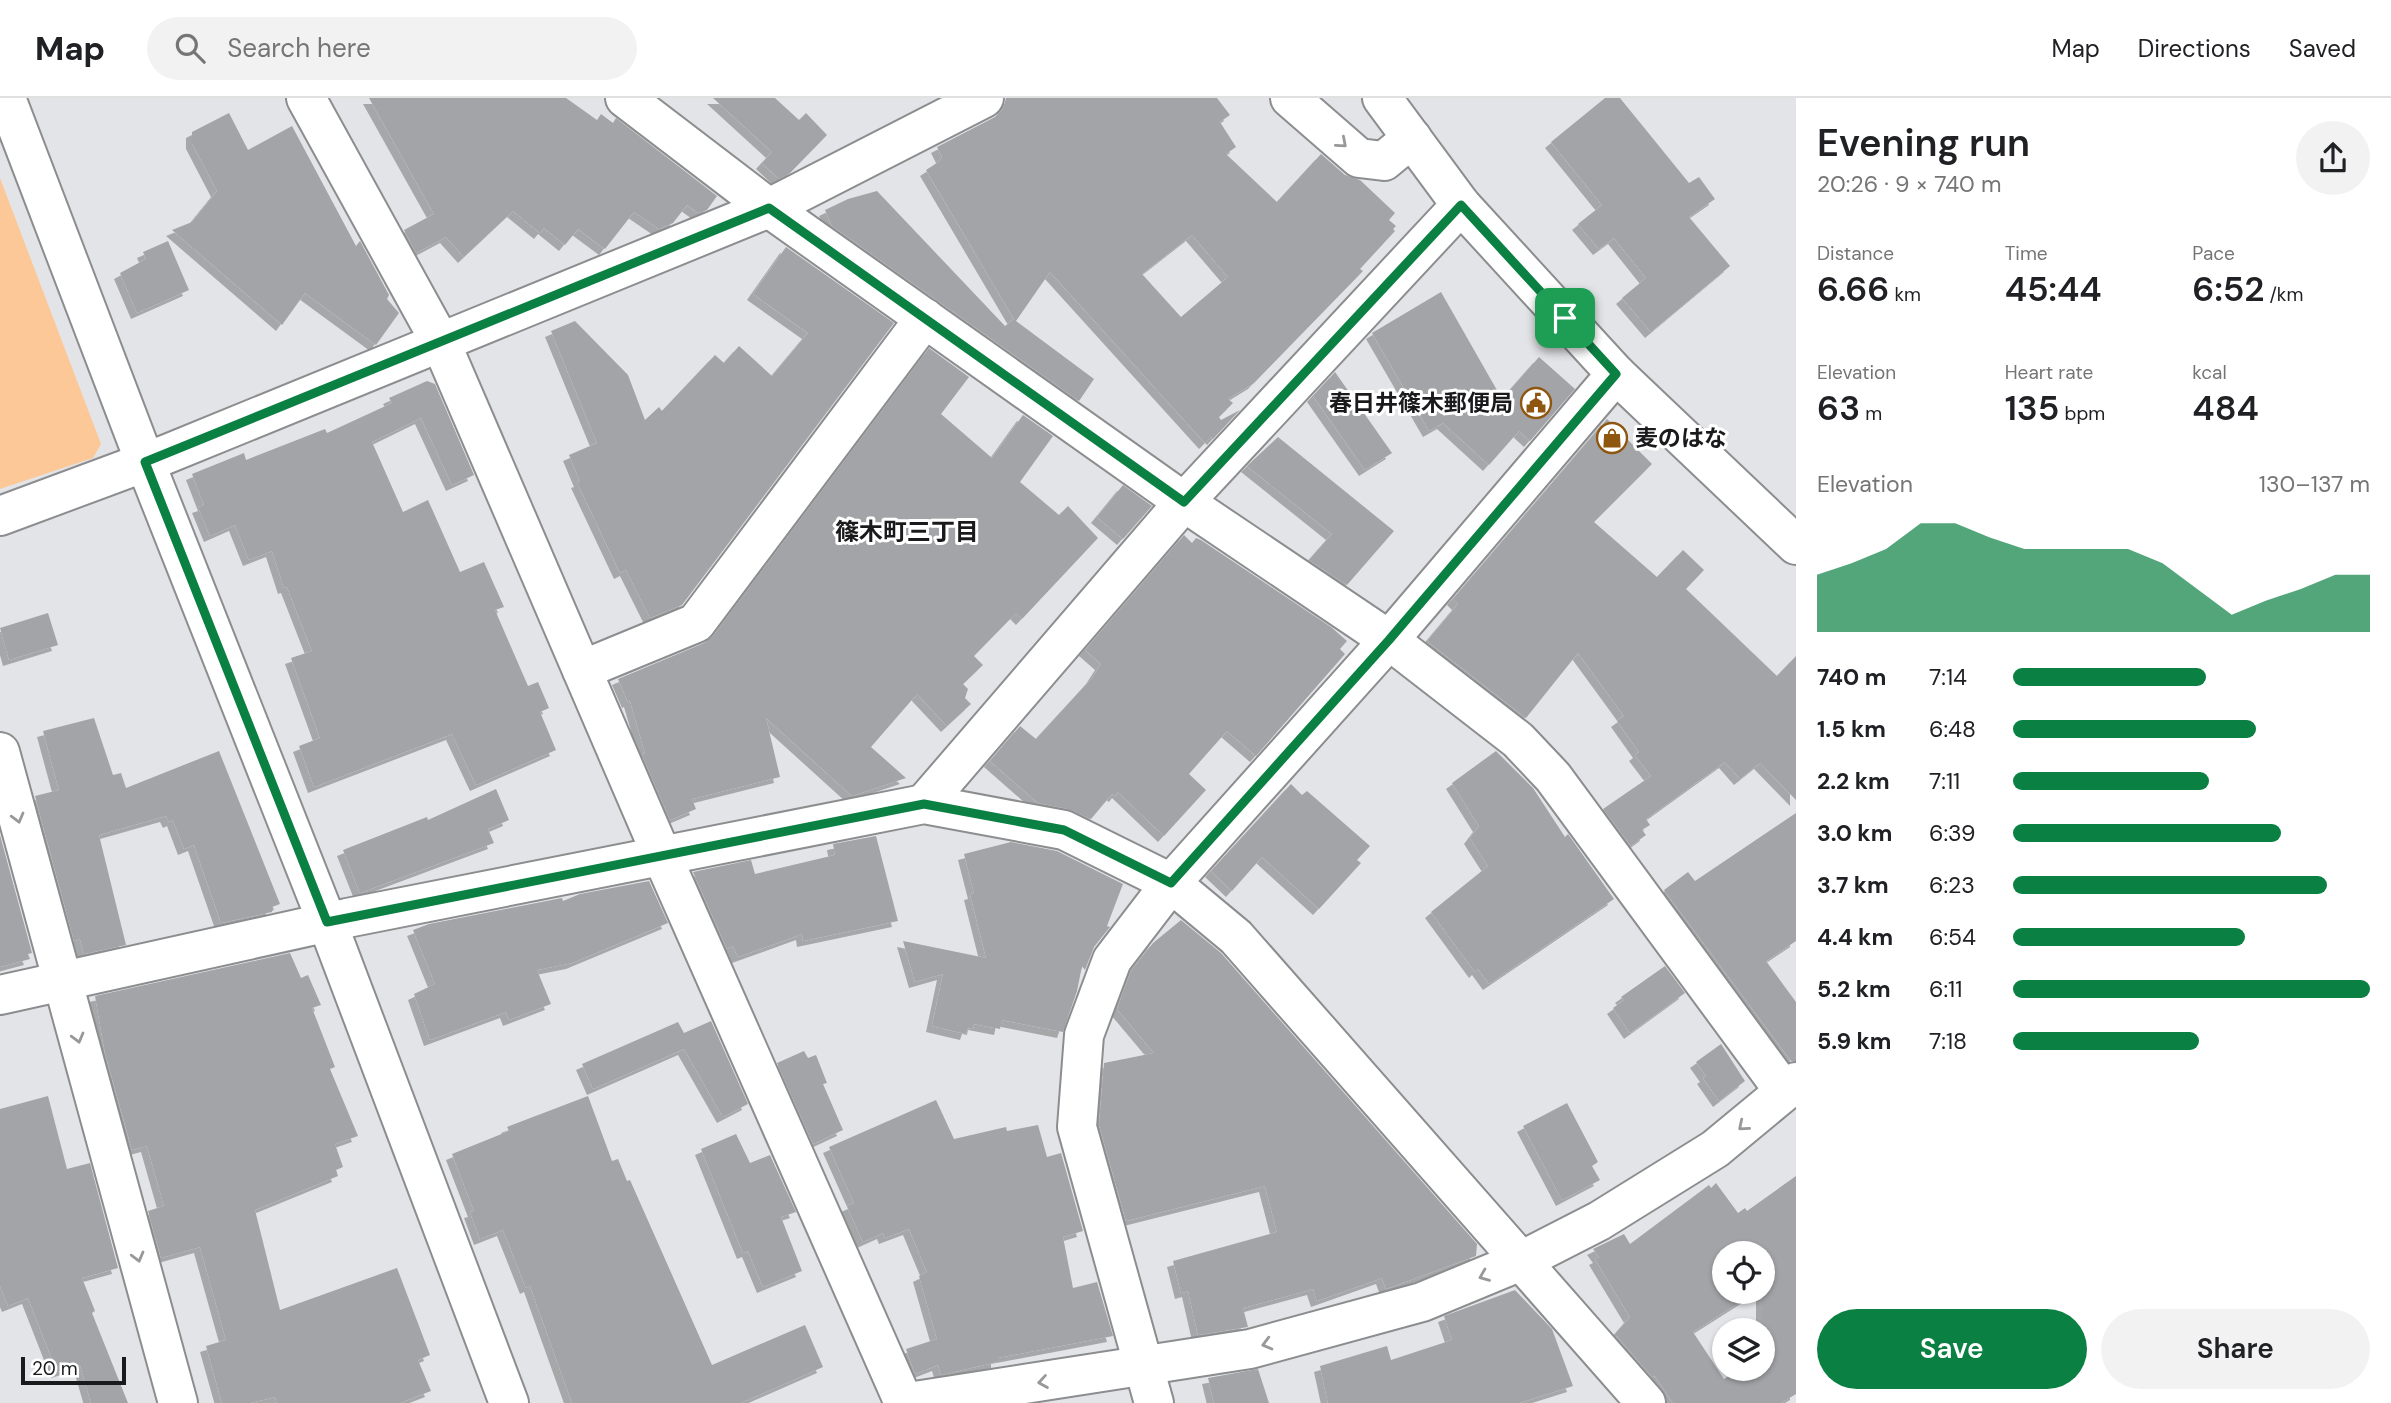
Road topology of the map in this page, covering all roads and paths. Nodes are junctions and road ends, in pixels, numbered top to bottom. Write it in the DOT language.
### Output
graph roads {
  1 [pos="6,98"];
  2 [pos="306,98"];
  3 [pos="625,98"];
  4 [pos="984,98"];
  5 [pos="1290,98"];
  6 [pos="1382,98"];
  7 [pos="1412,138"];
  8 [pos="1461,205"];
  9 [pos="769,208"];
  10 [pos="925,318"];
  11 [pos="441,343"];
  12 [pos="1616,374"];
  13 [pos="145,462"];
  14 [pos="1184,502"];
  15 [pos="0,516"];
  16 [pos="1796,545"];
  17 [pos="1389,640"];
  18 [pos="582,670"];
  19 [pos="0,752"];
  20 [pos="924,804"];
  21 [pos="662,856"];
  22 [pos="1171,883"];
  23 [pos="327,922"];
  24 [pos="62,983"];
  25 [pos="0,995"];
  26 [pos="1790,1087"];
  27 [pos="1521,1261"];
  28 [pos="1144,1366"];
  29 [pos="178,1403"];
  30 [pos="509,1403"];
  31 [pos="903,1403"];
  32 [pos="1154,1403"];
  33 [pos="1646,1403"];
  1 -- 13 [label="street"];
  2 -- 11 [label="street"];
  3 -- 9 [label="street"];
  4 -- 9 [label="street"];
  5 -- 7 [label="street, one-way"];
  6 -- 7 [label="street"];
  7 -- 8 [label="street"];
  8 -- 12 [label="street"];
  8 -- 14 [label="street"];
  9 -- 10 [label="street"];
  9 -- 11 [label="street"];
  10 -- 14 [label="street"];
  10 -- 18 [label="street"];
  11 -- 13 [label="street"];
  11 -- 18 [label="street"];
  12 -- 16 [label="street"];
  12 -- 17 [label="street"];
  13 -- 15 [label="street"];
  13 -- 23 [label="street"];
  14 -- 17 [label="street"];
  14 -- 20 [label="street"];
  17 -- 22 [label="street"];
  17 -- 26 [label="street"];
  18 -- 21 [label="street"];
  19 -- 24 [label="street, one-way"];
  20 -- 21 [label="street"];
  20 -- 22 [label="street"];
  21 -- 23 [label="street"];
  21 -- 31 [label="street"];
  22 -- 27 [label="street"];
  22 -- 28 [label="street"];
  23 -- 24 [label="street"];
  23 -- 30 [label="street"];
  24 -- 25 [label="street"];
  24 -- 29 [label="street, one-way"];
  26 -- 27 [label="street, one-way"];
  27 -- 28 [label="street, one-way"];
  27 -- 33 [label="street"];
  28 -- 31 [label="street, one-way"];
  28 -- 32 [label="street"];
}
